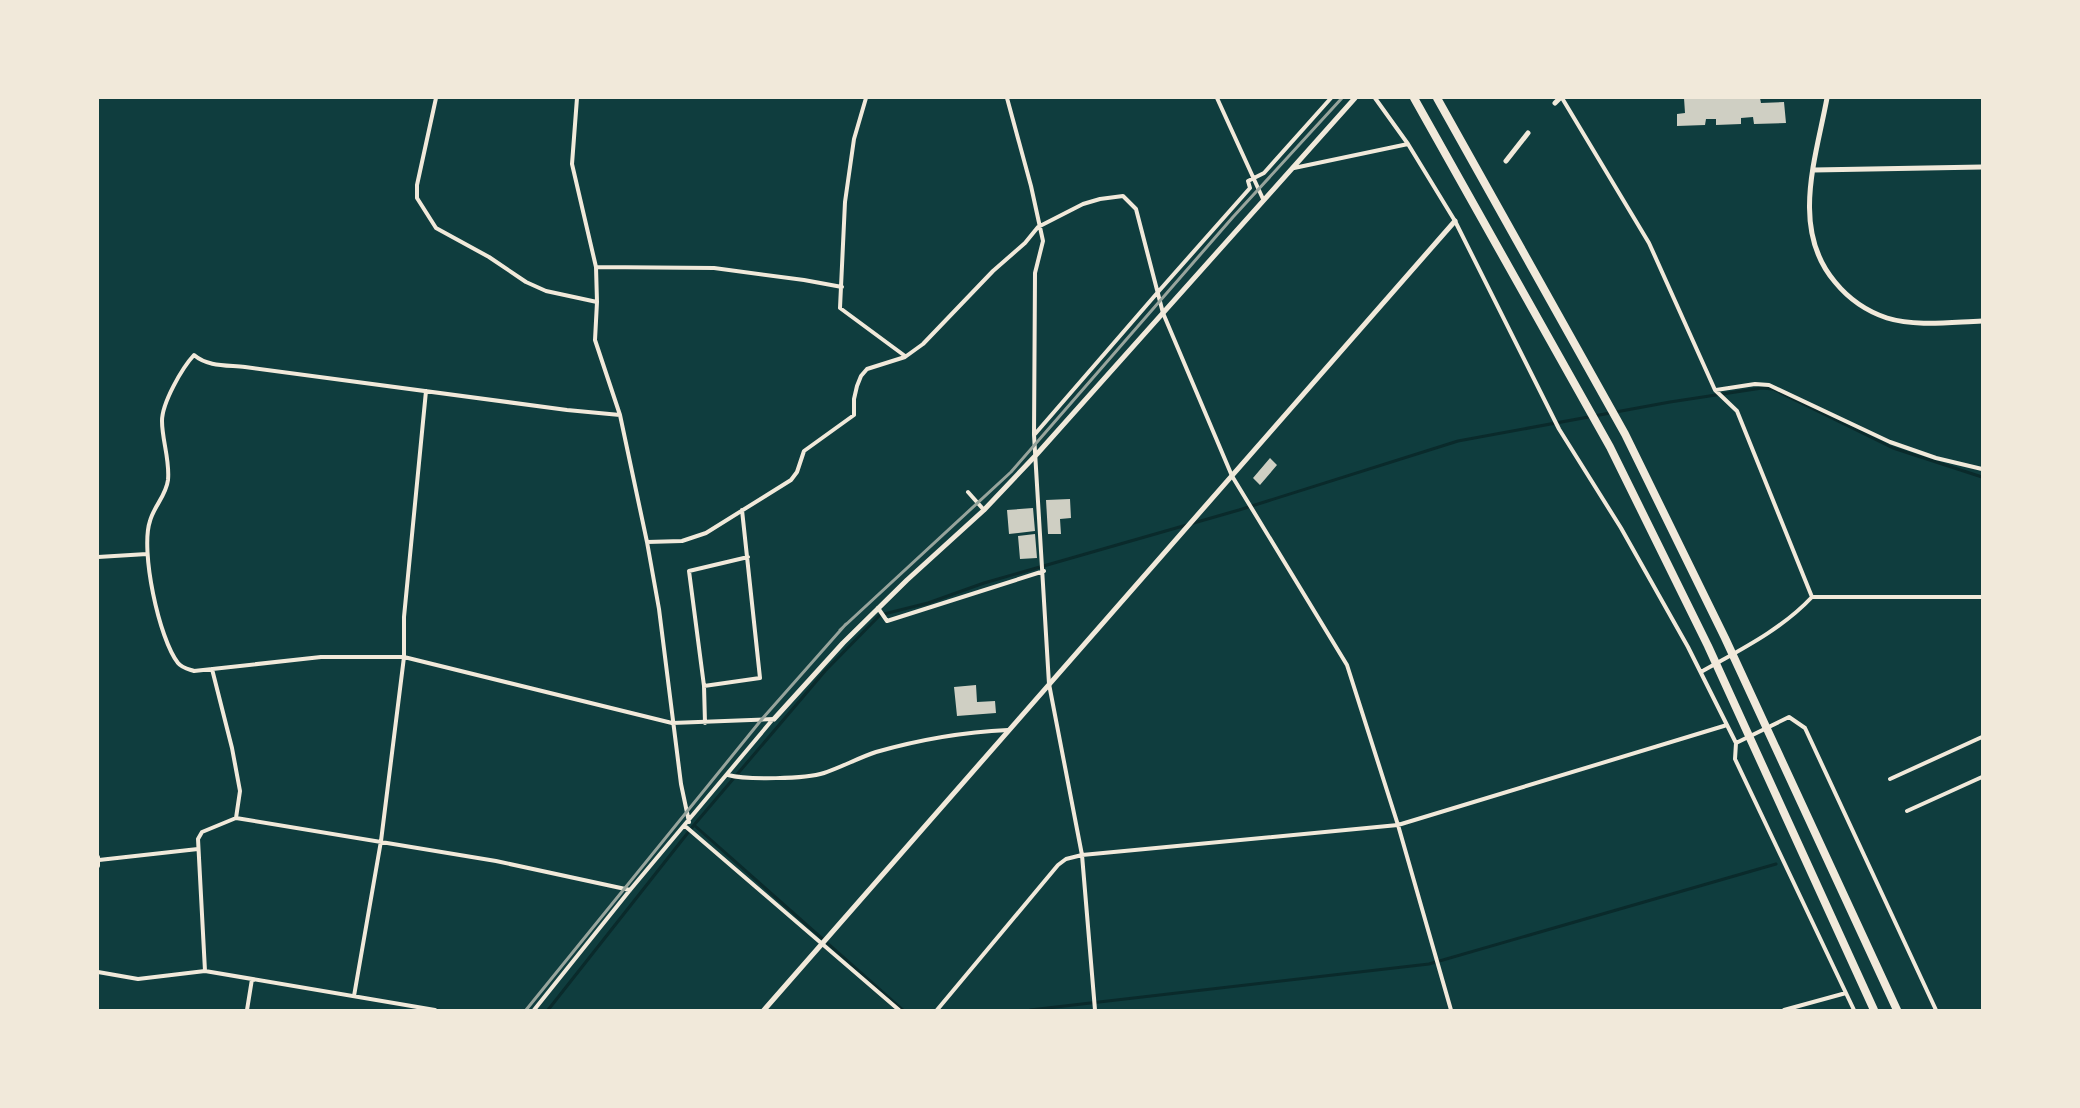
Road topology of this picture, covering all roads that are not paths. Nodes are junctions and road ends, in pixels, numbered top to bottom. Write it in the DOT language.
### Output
graph roads {
  1 [pos="436,98"];
  2 [pos="577,98"];
  3 [pos="866,98"];
  4 [pos="1007,98"];
  5 [pos="1217,98"];
  6 [pos="1331,98"];
  7 [pos="1355,98"];
  8 [pos="1375,98"];
  9 [pos="1414,98"];
  10 [pos="1437,98"];
  11 [pos="1561,98"];
  12 [pos="1827,98"];
  13 [pos="1556,103"];
  14 [pos="1528,133"];
  15 [pos="1407,144"];
  16 [pos="1506,161"];
  17 [pos="1983,167"];
  18 [pos="1290,169"];
  19 [pos="1814,170"];
  20 [pos="1254,178"];
  21 [pos="1263,199"];
  22 [pos="1455,221"];
  23 [pos="1038,227"];
  24 [pos="596,267"];
  25 [pos="842,287"];
  26 [pos="1158,292"];
  27 [pos="597,302"];
  28 [pos="1163,313"];
  29 [pos="1983,321"];
  30 [pos="905,357"];
  31 [pos="1715,390"];
  32 [pos="426,391"];
  33 [pos="620,415"];
  34 [pos="1034,435"];
  35 [pos="1037,454"];
  36 [pos="1983,469"];
  37 [pos="1232,476"];
  38 [pos="968,492"];
  39 [pos="742,510"];
  40 [pos="984,510"];
  41 [pos="647,542"];
  42 [pos="147,554"];
  43 [pos="98,557"];
  44 [pos="748,557"];
  45 [pos="1044,571"];
  46 [pos="1812,597"];
  47 [pos="1983,597"];
  48 [pos="878,609"];
  49 [pos="404,657"];
  50 [pos="212,669"];
  51 [pos="1701,672"];
  52 [pos="1049,684"];
  53 [pos="704,686"];
  54 [pos="774,719"];
  55 [pos="672,723"];
  56 [pos="705,723"];
  57 [pos="1727,725"];
  58 [pos="1009,730"];
  59 [pos="1983,737"];
  60 [pos="1736,743"];
  61 [pos="728,776"];
  62 [pos="1983,777"];
  63 [pos="1890,779"];
  64 [pos="1907,812"];
  65 [pos="236,819"];
  66 [pos="689,822"];
  67 [pos="1398,825"];
  68 [pos="685,826"];
  69 [pos="381,841"];
  70 [pos="198,849"];
  71 [pos="1082,855"];
  72 [pos="98,858"];
  73 [pos="98,866"];
  74 [pos="630,890"];
  75 [pos="822,944"];
  76 [pos="205,971"];
  77 [pos="98,972"];
  78 [pos="252,979"];
  79 [pos="1845,993"];
  80 [pos="354,996"];
  81 [pos="247,1011"];
  82 [pos="435,1011"];
  83 [pos="534,1011"];
  84 [pos="764,1011"];
  85 [pos="899,1011"];
  86 [pos="937,1011"];
  87 [pos="1095,1011"];
  88 [pos="1451,1011"];
  89 [pos="1784,1011"];
  90 [pos="1854,1011"];
  91 [pos="1874,1011"];
  92 [pos="1897,1011"];
  93 [pos="1936,1011"];
  1 -- 27 [label="street"];
  2 -- 24 [label="street"];
  3 -- 25 [label="street"];
  4 -- 23 [label="street"];
  5 -- 20 [label="street"];
  6 -- 20 [label="street"];
  7 -- 18 [label="street"];
  8 -- 15 [label="street"];
  9 -- 91 [label="highway"];
  10 -- 92 [label="highway"];
  11 -- 13 [label="street"];
  11 -- 31 [label="street"];
  12 -- 19 [label="street"];
  14 -- 16 [label="street"];
  15 -- 18 [label="street"];
  15 -- 22 [label="street"];
  17 -- 19 [label="street"];
  18 -- 21 [label="street"];
  19 -- 29 [label="street"];
  20 -- 21 [label="street"];
  20 -- 26 [label="street"];
  21 -- 28 [label="street"];
  22 -- 37 [label="street"];
  22 -- 51 [label="street"];
  23 -- 26 [label="street"];
  23 -- 30 [label="street"];
  23 -- 34 [label="street"];
  24 -- 25 [label="street"];
  24 -- 27 [label="street"];
  25 -- 30 [label="street"];
  26 -- 28 [label="street"];
  26 -- 34 [label="street"];
  27 -- 33 [label="street"];
  28 -- 35 [label="street"];
  28 -- 37 [label="street"];
  30 -- 39 [label="street"];
  31 -- 36 [label="street"];
  31 -- 46 [label="street"];
  32 -- 33 [label="street"];
  32 -- 42 [label="street"];
  32 -- 49 [label="street"];
  33 -- 41 [label="street"];
  34 -- 35 [label="street"];
  35 -- 40 [label="street"];
  35 -- 45 [label="street"];
  37 -- 52 [label="street"];
  37 -- 67 [label="street"];
  38 -- 40 [label="street"];
  39 -- 41 [label="street"];
  39 -- 44 [label="street"];
  40 -- 48 [label="street"];
  41 -- 55 [label="street"];
  42 -- 43 [label="street"];
  42 -- 50 [label="street"];
  44 -- 53 [label="street"];
  44 -- 53 [label="street"];
  45 -- 48 [label="street"];
  45 -- 52 [label="street"];
  46 -- 47 [label="street"];
  46 -- 51 [label="street"];
  48 -- 54 [label="street"];
  49 -- 50 [label="street"];
  49 -- 55 [label="street"];
  49 -- 69 [label="street"];
  50 -- 65 [label="street"];
  51 -- 57 [label="street"];
  52 -- 58 [label="street"];
  52 -- 71 [label="street"];
  53 -- 56 [label="street"];
  54 -- 56 [label="street"];
  54 -- 61 [label="street"];
  55 -- 56 [label="street"];
  55 -- 66 [label="street"];
  57 -- 60 [label="street"];
  57 -- 67 [label="street"];
  58 -- 61 [label="street"];
  58 -- 75 [label="street"];
  59 -- 63 [label="street"];
  60 -- 79 [label="street"];
  60 -- 93 [label="street"];
  61 -- 66 [label="street"];
  62 -- 64 [label="street"];
  65 -- 69 [label="street"];
  65 -- 70 [label="street"];
  66 -- 68 [label="street"];
  67 -- 71 [label="street"];
  67 -- 88 [label="street"];
  68 -- 74 [label="street"];
  68 -- 75 [label="street"];
  69 -- 74 [label="street"];
  69 -- 80 [label="street"];
  70 -- 72 [label="street"];
  70 -- 76 [label="street"];
  71 -- 86 [label="street"];
  71 -- 87 [label="street"];
  72 -- 73 [label="street"];
  74 -- 83 [label="street"];
  75 -- 84 [label="street"];
  75 -- 85 [label="street"];
  76 -- 77 [label="street"];
  76 -- 78 [label="street"];
  78 -- 80 [label="street"];
  78 -- 81 [label="street"];
  79 -- 89 [label="street"];
  79 -- 90 [label="street"];
  80 -- 82 [label="street"];
}
